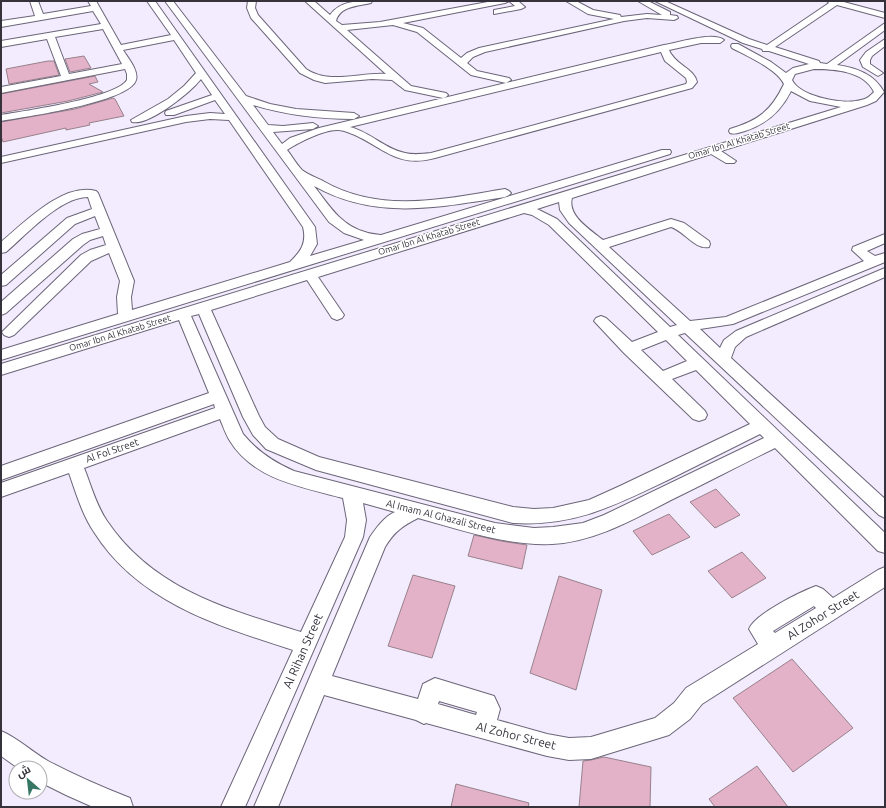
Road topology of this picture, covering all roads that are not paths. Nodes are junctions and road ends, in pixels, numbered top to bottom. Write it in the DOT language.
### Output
graph roads {
  1 [pos="34,1"];
  2 [pos="151,1"];
  3 [pos="169,1"];
  4 [pos="252,1"];
  5 [pos="309,1"];
  6 [pos="368,1"];
  7 [pos="372,1"];
  8 [pos="505,1"];
  9 [pos="513,1"];
  10 [pos="570,1"];
  11 [pos="659,1"];
  12 [pos="852,1"];
  13 [pos="338,2"];
  14 [pos="833,2"];
  15 [pos="645,3"];
  16 [pos="94,4"];
  17 [pos="879,9"];
  18 [pos="497,12"];
  19 [pos="591,12"];
  20 [pos="885,16"];
  21 [pos="40,17"];
  22 [pos="424,17"];
  23 [pos="634,17"];
  24 [pos="624,19"];
  25 [pos="332,21"];
  26 [pos="390,23"];
  27 [pos="1,24"];
  28 [pos="380,25"];
  29 [pos="596,25"];
  30 [pos="106,26"];
  31 [pos="885,26"];
  32 [pos="340,28"];
  33 [pos="420,30"];
  34 [pos="50,36"];
  35 [pos="176,37"];
  36 [pos="720,40"];
  37 [pos="357,42"];
  38 [pos="885,42"];
  39 [pos="1,44"];
  40 [pos="119,48"];
  41 [pos="664,48"];
  42 [pos="766,49"];
  43 [pos="446,50"];
  44 [pos="482,50"];
  45 [pos="853,50"];
  46 [pos="639,54"];
  47 [pos="869,54"];
  48 [pos="671,62"];
  49 [pos="380,63"];
  50 [pos="462,63"];
  51 [pos="128,66"];
  52 [pos="828,66"];
  53 [pos="843,69"];
  54 [pos="558,70"];
  55 [pos="201,73"];
  56 [pos="474,73"];
  57 [pos="882,74"];
  58 [pos="356,77"];
  59 [pos="66,78"];
  60 [pos="396,78"];
  61 [pos="506,80"];
  62 [pos="788,81"];
  63 [pos="2,87"];
  64 [pos="471,88"];
  65 [pos="443,95"];
  66 [pos="217,96"];
  67 [pos="881,96"];
  68 [pos="241,98"];
  69 [pos="406,98"];
  70 [pos="857,104"];
  71 [pos="354,116"];
  72 [pos="232,117"];
  73 [pos="376,117"];
  74 [pos="1,118"];
  75 [pos="136,120"];
  76 [pos="337,126"];
  77 [pos="264,128"];
  78 [pos="370,138"];
  79 [pos="1,150"];
  80 [pos="280,150"];
  81 [pos="711,150"];
  82 [pos="642,159"];
  83 [pos="1,160"];
  84 [pos="730,161"];
  85 [pos="653,168"];
  86 [pos="295,170"];
  87 [pos="552,187"];
  88 [pos="568,194"];
  89 [pos="521,208"];
  90 [pos="100,211"];
  91 [pos="107,231"];
  92 [pos="885,238"];
  93 [pos="382,239"];
  94 [pos="704,244"];
  95 [pos="601,246"];
  96 [pos="114,247"];
  97 [pos="1,249"];
  98 [pos="880,259"];
  99 [pos="295,265"];
  100 [pos="885,272"];
  101 [pos="310,274"];
  102 [pos="275,278"];
  103 [pos="1,282"];
  104 [pos="236,290"];
  105 [pos="807,290"];
  106 [pos="820,300"];
  107 [pos="203,307"];
  108 [pos="1,310"];
  109 [pos="183,313"];
  110 [pos="337,315"];
  111 [pos="125,317"];
  112 [pos="601,321"];
  113 [pos="688,326"];
  114 [pos="9,332"];
  115 [pos="668,334"];
  116 [pos="630,349"];
  117 [pos="722,359"];
  118 [pos="6,361"];
  119 [pos="698,362"];
  120 [pos="660,378"];
  121 [pos="221,404"];
  122 [pos="699,415"];
  123 [pos="762,426"];
  124 [pos="776,440"];
  125 [pos="74,464"];
  126 [pos="1,472"];
  127 [pos="1,490"];
  128 [pos="350,492"];
  129 [pos="418,510"];
  130 [pos="885,510"];
  131 [pos="885,545"];
  132 [pos="885,576"];
  133 [pos="306,644"];
  134 [pos="319,683"];
  135 [pos="1,742"];
  136 [pos="26,760"];
  137 [pos="48,774"];
  138 [pos="122,807"];
  139 [pos="233,807"];
  140 [pos="266,807"];
  1 -- 21 [label="street"];
  2 -- 35 [label="street"];
  3 -- 68 [label="street"];
  4 -- 58 [label="street"];
  5 -- 25 [label="street"];
  6 -- 7 [label="street"];
  6 -- 13 [label="street"];
  6 -- 25 [label="street"];
  8 -- 22 [label="street"];
  9 -- 18 [label="street"];
  10 -- 19 [label="street"];
  11 -- 42 [label="street"];
  12 -- 17 [label="street"];
  14 -- 17 [label="street"];
  14 -- 42 [label="street"];
  15 -- 23 [label="street"];
  15 -- 23 [label="street"];
  16 -- 21 [label="street"];
  16 -- 30 [label="street"];
  17 -- 20 [label="street"];
  19 -- 24 [label="street"];
  19 -- 29 [label="street"];
  21 -- 27 [label="street"];
  22 -- 26 [label="street"];
  22 -- 33 [label="street"];
  23 -- 24 [label="street"];
  24 -- 29 [label="street"];
  25 -- 32 [label="street"];
  26 -- 28 [label="street"];
  26 -- 33 [label="street"];
  28 -- 32 [label="street"];
  28 -- 37 [label="street"];
  29 -- 44 [label="street"];
  30 -- 34 [label="street"];
  30 -- 40 [label="street"];
  31 -- 45 [label="street"];
  32 -- 37 [label="street"];
  33 -- 43 [label="street"];
  34 -- 39 [label="street"];
  34 -- 59 [label="street"];
  35 -- 40 [label="street"];
  35 -- 55 [label="street"];
  36 -- 41 [label="street"];
  36 -- 54 [label="street"];
  36 -- 62 [label="street"];
  37 -- 49 [label="street"];
  38 -- 47 [label="street"];
  40 -- 51 [label="street"];
  41 -- 46 [label="street"];
  41 -- 48 [label="street"];
  42 -- 52 [label="street"];
  43 -- 44 [label="street"];
  43 -- 50 [label="street"];
  44 -- 50 [label="street"];
  45 -- 47 [label="street"];
  45 -- 52 [label="street"];
  46 -- 48 [label="street"];
  46 -- 54 [label="street"];
  47 -- 57 [label="street"];
  48 -- 78 [label="street"];
  49 -- 58 [label="street"];
  49 -- 60 [label="street"];
  50 -- 56 [label="street"];
  51 -- 59 [label="street"];
  51 -- 74 [label="street"];
  52 -- 53 [label="street"];
  52 -- 62 [label="street"];
  53 -- 57 [label="street"];
  53 -- 67 [label="street"];
  54 -- 61 [label="street"];
  54 -- 73 [label="street"];
  55 -- 66 [label="street"];
  55 -- 75 [label="street"];
  56 -- 61 [label="street"];
  56 -- 64 [label="street"];
  58 -- 60 [label="street"];
  59 -- 63 [label="street"];
  60 -- 69 [label="street"];
  61 -- 64 [label="street"];
  62 -- 70 [label="street"];
  62 -- 82 [label="street, Omar Ibn Al Khatab Street"];
  64 -- 65 [label="street"];
  65 -- 69 [label="street"];
  65 -- 69 [label="street"];
  66 -- 72 [label="street"];
  66 -- 75 [label="street"];
  67 -- 70 [label="street, Omar Ibn Al Khatab Street"];
  68 -- 71 [label="street"];
  68 -- 77 [label="street"];
  69 -- 71 [label="street"];
  70 -- 81 [label="street, Omar Ibn Al Khatab Street"];
  71 -- 77 [label="street"];
  72 -- 83 [label="street"];
  72 -- 99 [label="street"];
  73 -- 76 [label="street"];
  73 -- 78 [label="street"];
  75 -- 79 [label="street"];
  76 -- 78 [label="street"];
  76 -- 80 [label="street"];
  77 -- 80 [label="street"];
  80 -- 86 [label="street"];
  81 -- 84 [label="street"];
  81 -- 85 [label="street, Omar Ibn Al Khatab Street"];
  82 -- 85 [label="street"];
  82 -- 87 [label="street, Omar Ibn Al Khatab Street"];
  85 -- 88 [label="street, Omar Ibn Al Khatab Street"];
  86 -- 87 [label="street"];
  86 -- 93 [label="street"];
  87 -- 93 [label="street, Omar Ibn Al Khatab Street"];
  88 -- 89 [label="street, Omar Ibn Al Khatab Street"];
  88 -- 95 [label="street"];
  89 -- 101 [label="street, Omar Ibn Al Khatab Street"];
  89 -- 115 [label="street"];
  90 -- 91 [label="street"];
  90 -- 97 [label="street"];
  90 -- 103 [label="street"];
  91 -- 96 [label="street"];
  91 -- 108 [label="street"];
  92 -- 98 [label="street"];
  93 -- 99 [label="street, Omar Ibn Al Khatab Street"];
  94 -- 95 [label="street"];
  95 -- 113 [label="street"];
  96 -- 111 [label="street"];
  96 -- 114 [label="street"];
  98 -- 105 [label="street"];
  99 -- 102 [label="street, Omar Ibn Al Khatab Street"];
  100 -- 106 [label="street"];
  101 -- 102 [label="street, Omar Ibn Al Khatab Street"];
  101 -- 110 [label="street"];
  102 -- 104 [label="street, Omar Ibn Al Khatab Street"];
  104 -- 107 [label="street, Omar Ibn Al Khatab Street"];
  104 -- 111 [label="street, Omar Ibn Al Khatab Street"];
  105 -- 106 [label="street"];
  105 -- 113 [label="street"];
  106 -- 117 [label="street"];
  107 -- 109 [label="street, Omar Ibn Al Khatab Street"];
  107 -- 123 [label="street, Al Imam Al Ghazali Street"];
  109 -- 118 [label="street, Omar Ibn Al Khatab Street"];
  109 -- 121 [label="street, Al Imam Al Ghazali Street"];
  111 -- 118 [label="street, Omar Ibn Al Khatab Street"];
  112 -- 116 [label="street"];
  113 -- 115 [label="street"];
  113 -- 117 [label="street"];
  115 -- 116 [label="street"];
  115 -- 119 [label="street"];
  116 -- 120 [label="street"];
  117 -- 130 [label="street"];
  119 -- 120 [label="street"];
  119 -- 123 [label="street"];
  120 -- 122 [label="street"];
  121 -- 125 [label="street, Al Fol Street"];
  121 -- 126 [label="street, Al Fol Street"];
  121 -- 128 [label="street, Al Imam Al Ghazali Street"];
  123 -- 124 [label="street"];
  124 -- 129 [label="street, Al Imam Al Ghazali Street"];
  124 -- 131 [label="street"];
  125 -- 127 [label="street, Al Fol Street"];
  125 -- 133 [label="street"];
  128 -- 129 [label="street, Al Imam Al Ghazali Street"];
  128 -- 133 [label="street, Al Rihan Street"];
  129 -- 134 [label="street"];
  132 -- 134 [label="street, Al Zohor Street"];
  133 -- 139 [label="street, Al Rihan Street"];
  134 -- 140 [label="street"];
  135 -- 136 [label="street"];
  137 -- 138 [label="street"];
}
